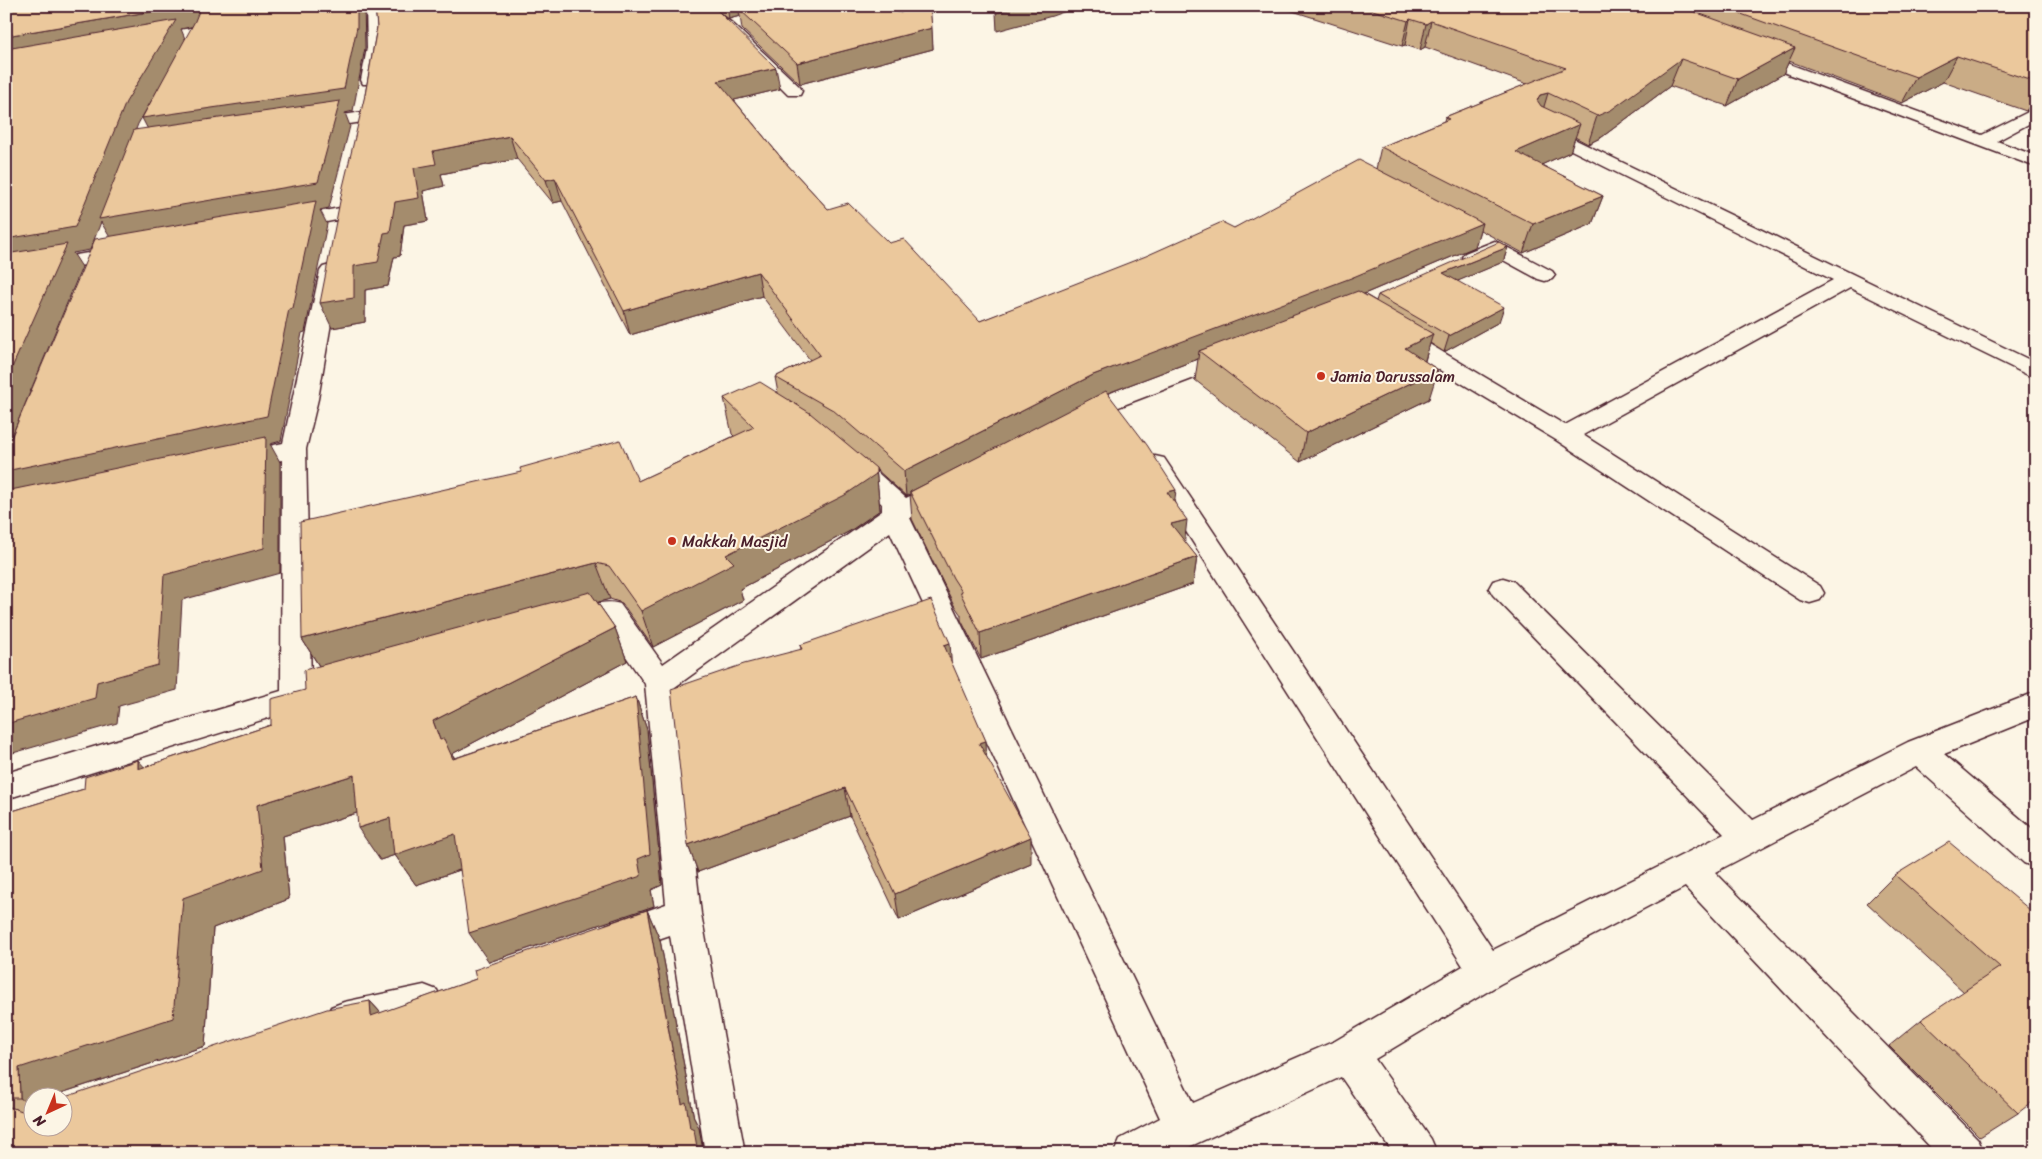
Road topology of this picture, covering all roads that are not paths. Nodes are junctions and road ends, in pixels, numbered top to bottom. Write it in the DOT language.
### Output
graph roads {
  1 [pos="373,6"];
  2 [pos="698,6"];
  3 [pos="745,21"];
  4 [pos="727,26"];
  5 [pos="134,43"];
  6 [pos="1734,48"];
  7 [pos="188,56"];
  8 [pos="794,91"];
  9 [pos="2036,113"];
  10 [pos="1539,127"];
  11 [pos="295,128"];
  12 [pos="1983,142"];
  13 [pos="2036,162"];
  14 [pos="263,228"];
  15 [pos="1470,234"];
  16 [pos="1495,247"];
  17 [pos="138,250"];
  18 [pos="1451,266"];
  19 [pos="6,273"];
  20 [pos="1545,275"];
  21 [pos="1849,280"];
  22 [pos="1379,324"];
  23 [pos="1252,348"];
  24 [pos="2036,372"];
  25 [pos="1113,401"];
  26 [pos="1061,428"];
  27 [pos="1565,435"];
  28 [pos="826,442"];
  29 [pos="294,449"];
  30 [pos="217,466"];
  31 [pos="965,478"];
  32 [pos="895,514"];
  33 [pos="1503,588"];
  34 [pos="1810,593"];
  35 [pos="544,630"];
  36 [pos="660,682"];
  37 [pos="334,687"];
  38 [pos="296,697"];
  39 [pos="2036,704"];
  40 [pos="1919,752"];
  41 [pos="6,786"];
  42 [pos="1750,839"];
  43 [pos="2036,853"];
  44 [pos="1689,868"];
  45 [pos="684,914"];
  46 [pos="592,946"];
  47 [pos="1486,972"];
  48 [pos="456,993"];
  49 [pos="315,1030"];
  50 [pos="1348,1054"];
  51 [pos="1184,1127"];
  52 [pos="726,1153"];
  53 [pos="1134,1153"];
  54 [pos="1417,1153"];
  55 [pos="1964,1153"];
  1 -- 11 [label="street"];
  2 -- 4 [label="street"];
  3 -- 4 [label="street"];
  4 -- 8 [label="street"];
  5 -- 7 [label="street"];
  6 -- 12 [label="street"];
  9 -- 12 [label="street"];
  10 -- 21 [label="street"];
  12 -- 13 [label="street"];
  14 -- 29 [label="street"];
  15 -- 16 [label="street"];
  16 -- 18 [label="street"];
  16 -- 20 [label="street"];
  17 -- 19 [label="street"];
  21 -- 24 [label="street"];
  21 -- 27 [label="street"];
  22 -- 27 [label="street"];
  23 -- 25 [label="street"];
  25 -- 26 [label="street"];
  25 -- 47 [label="street"];
  27 -- 34 [label="street"];
  28 -- 32 [label="street"];
  29 -- 30 [label="street"];
  29 -- 38 [label="street"];
  31 -- 32 [label="street"];
  32 -- 36 [label="street"];
  32 -- 51 [label="street"];
  33 -- 42 [label="street"];
  35 -- 36 [label="street"];
  36 -- 45 [label="street"];
  37 -- 38 [label="street"];
  38 -- 41 [label="street"];
  39 -- 40 [label="street"];
  40 -- 42 [label="street"];
  40 -- 43 [label="street"];
  42 -- 44 [label="street"];
  44 -- 47 [label="street"];
  44 -- 55 [label="street"];
  45 -- 46 [label="street"];
  45 -- 52 [label="street"];
  47 -- 50 [label="street"];
  48 -- 49 [label="street"];
  50 -- 51 [label="street"];
  50 -- 54 [label="street"];
  51 -- 53 [label="street"];
}
